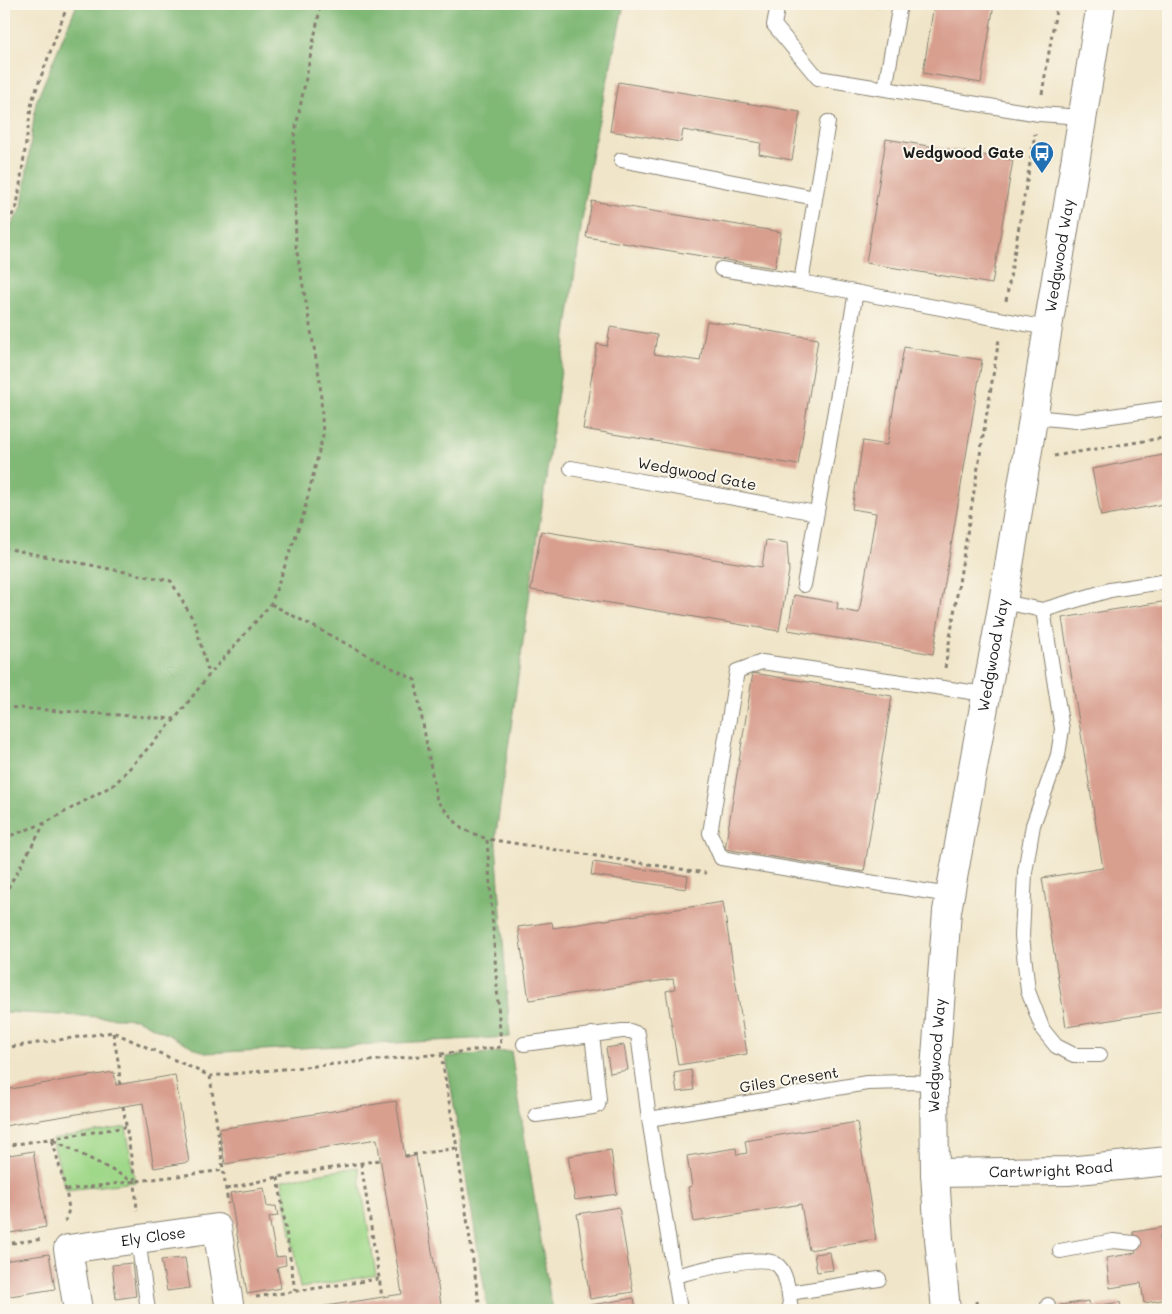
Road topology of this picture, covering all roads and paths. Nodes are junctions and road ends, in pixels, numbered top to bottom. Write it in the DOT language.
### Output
graph roads {
  1 [pos="68,4"];
  2 [pos="321,4"];
  3 [pos="778,4"];
  4 [pos="900,4"];
  5 [pos="1056,4"];
  6 [pos="1101,4"];
  7 [pos="885,90"];
  8 [pos="1039,114"];
  9 [pos="1082,117"];
  10 [pos="828,122"];
  11 [pos="620,160"];
  12 [pos="815,198"];
  13 [pos="4,230"];
  14 [pos="722,269"];
  15 [pos="801,282"];
  16 [pos="856,292"];
  17 [pos="1002,320"];
  18 [pos="1047,328"];
  19 [pos="1168,408"];
  20 [pos="1033,417"];
  21 [pos="1168,437"];
  22 [pos="1026,460"];
  23 [pos="571,468"];
  24 [pos="816,513"];
  25 [pos="4,548"];
  26 [pos="1168,581"];
  27 [pos="804,585"];
  28 [pos="1003,602"];
  29 [pos="271,604"];
  30 [pos="1042,610"];
  31 [pos="209,675"];
  32 [pos="941,688"];
  33 [pos="986,694"];
  34 [pos="4,707"];
  35 [pos="175,719"];
  36 [pos="45,823"];
  37 [pos="4,838"];
  38 [pos="487,839"];
  39 [pos="713,874"];
  40 [pos="4,895"];
  41 [pos="949,895"];
  42 [pos="113,1032"];
  43 [pos="592,1034"];
  44 [pos="524,1044"];
  45 [pos="4,1048"];
  46 [pos="442,1054"];
  47 [pos="1100,1055"];
  48 [pos="210,1076"];
  49 [pos="934,1083"];
  50 [pos="120,1085"];
  51 [pos="123,1106"];
  52 [pos="536,1115"];
  53 [pos="649,1119"];
  54 [pos="126,1127"];
  55 [pos="52,1139"];
  56 [pos="4,1146"];
  57 [pos="457,1148"];
  58 [pos="405,1156"];
  59 [pos="380,1160"];
  60 [pos="1168,1162"];
  61 [pos="361,1163"];
  62 [pos="224,1170"];
  63 [pos="935,1173"];
  64 [pos="278,1177"];
  65 [pos="135,1182"];
  66 [pos="226,1189"];
  67 [pos="66,1190"];
  68 [pos="217,1228"];
  69 [pos="138,1239"];
  70 [pos="1134,1243"];
  71 [pos="4,1244"];
  72 [pos="62,1244"];
  73 [pos="1060,1251"];
  74 [pos="674,1276"];
  75 [pos="379,1279"];
  76 [pos="879,1279"];
  77 [pos="295,1291"];
  78 [pos="789,1293"];
  79 [pos="382,1297"];
  80 [pos="229,1306"];
  81 [pos="78,1310"];
  82 [pos="148,1310"];
  83 [pos="480,1310"];
  84 [pos="680,1310"];
  85 [pos="791,1310"];
  86 [pos="946,1310"];
  1 -- 13 [label="path"];
  2 -- 29 [label="path"];
  3 -- 7 [label="lane"];
  4 -- 7 [label="lane"];
  5 -- 8 [label="path"];
  6 -- 9 [label="street, Wedgwood Way"];
  7 -- 8 [label="lane"];
  8 -- 9 [label="lane"];
  8 -- 17 [label="path"];
  9 -- 18 [label="street, Wedgwood Way"];
  10 -- 12 [label="lane"];
  11 -- 12 [label="lane"];
  12 -- 15 [label="lane"];
  14 -- 15 [label="lane"];
  15 -- 16 [label="lane"];
  16 -- 17 [label="lane"];
  16 -- 24 [label="lane"];
  17 -- 18 [label="lane"];
  17 -- 32 [label="path"];
  18 -- 20 [label="street, Wedgwood Way"];
  19 -- 20 [label="lane"];
  20 -- 22 [label="street, Wedgwood Way"];
  21 -- 22 [label="path"];
  22 -- 28 [label="street, Wedgwood Way"];
  23 -- 24 [label="lane, Wedgwood Gate"];
  24 -- 27 [label="lane"];
  25 -- 31 [label="path"];
  26 -- 30 [label="lane"];
  28 -- 30 [label="lane"];
  28 -- 33 [label="street, Wedgwood Way"];
  29 -- 31 [label="path"];
  29 -- 38 [label="path"];
  30 -- 47 [label="lane"];
  31 -- 35 [label="path"];
  32 -- 33 [label="lane"];
  32 -- 41 [label="lane"];
  33 -- 41 [label="street, Wedgwood Way"];
  34 -- 35 [label="path"];
  35 -- 36 [label="path"];
  36 -- 37 [label="path"];
  36 -- 40 [label="path"];
  38 -- 39 [label="path"];
  38 -- 46 [label="path"];
  41 -- 49 [label="street, Wedgwood Way"];
  42 -- 45 [label="path"];
  42 -- 48 [label="path"];
  42 -- 50 [label="path"];
  43 -- 44 [label="lane"];
  43 -- 52 [label="lane"];
  43 -- 53 [label="lane"];
  46 -- 48 [label="path"];
  46 -- 57 [label="path"];
  48 -- 62 [label="path"];
  49 -- 53 [label="lane, Giles Cresent"];
  49 -- 63 [label="street, Wedgwood Way"];
  51 -- 54 [label="path"];
  53 -- 74 [label="lane"];
  54 -- 55 [label="path"];
  54 -- 65 [label="path"];
  55 -- 56 [label="path"];
  55 -- 65 [label="path"];
  55 -- 67 [label="path"];
  57 -- 58 [label="path"];
  57 -- 83 [label="path"];
  59 -- 61 [label="path"];
  60 -- 63 [label="street, Cartwright Road"];
  61 -- 64 [label="path"];
  61 -- 75 [label="path"];
  62 -- 65 [label="path"];
  62 -- 66 [label="path"];
  63 -- 86 [label="street, Wedgwood Way"];
  64 -- 66 [label="path"];
  64 -- 77 [label="path"];
  65 -- 67 [label="path"];
  65 -- 69 [label="path"];
  66 -- 68 [label="path"];
  67 -- 72 [label="path"];
  68 -- 69 [label="street, Ely Close"];
  68 -- 80 [label="street"];
  69 -- 72 [label="street, Ely Close"];
  69 -- 82 [label="lane"];
  70 -- 73 [label="lane"];
  71 -- 72 [label="path"];
  72 -- 81 [label="street"];
  74 -- 78 [label="lane"];
  74 -- 84 [label="lane"];
  75 -- 77 [label="path"];
  75 -- 79 [label="path"];
  76 -- 78 [label="lane"];
  77 -- 80 [label="path"];
  78 -- 85 [label="lane"];
}
